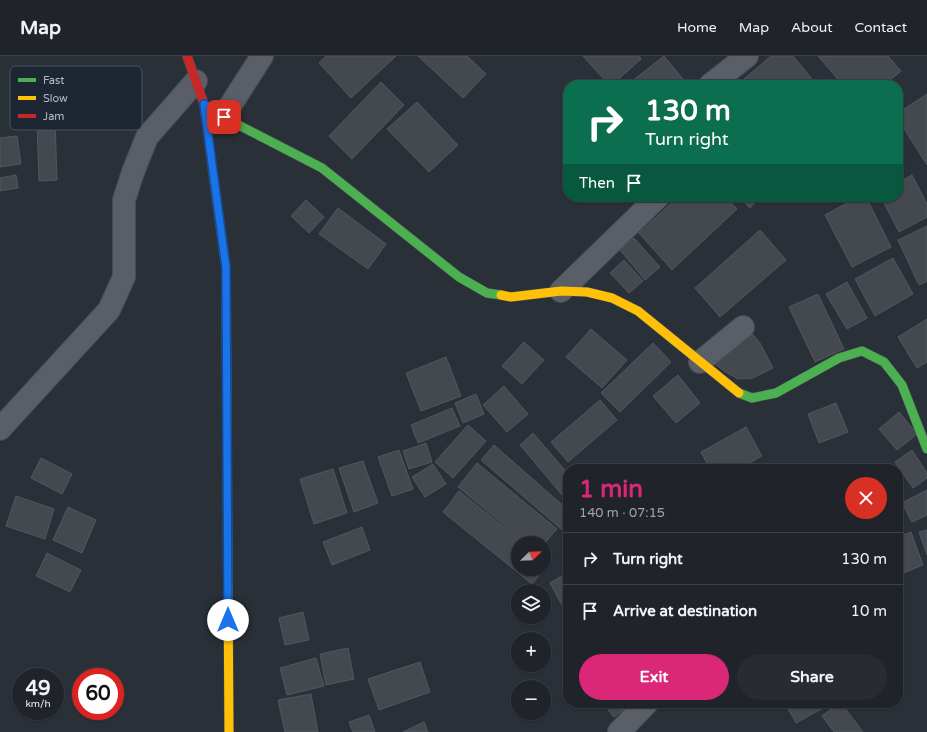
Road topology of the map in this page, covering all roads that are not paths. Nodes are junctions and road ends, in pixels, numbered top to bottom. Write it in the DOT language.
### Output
graph roads {
  1 [pos="187,56"];
  2 [pos="262,56"];
  3 [pos="747,56"];
  4 [pos="716,80"];
  5 [pos="196,81"];
  6 [pos="204,104"];
  7 [pos="224,117"];
  8 [pos="653,202"];
  9 [pos="561,291"];
  10 [pos="744,327"];
  11 [pos="700,362"];
  12 [pos="0,429"];
  13 [pos="927,449"];
  14 [pos="641,708"];
  15 [pos="229,732"];
  16 [pos="619,732"];
  1 -- 5 [label="street"];
  2 -- 7 [label="street"];
  3 -- 4 [label="street"];
  5 -- 6 [label="street"];
  5 -- 12 [label="street"];
  6 -- 7 [label="street"];
  6 -- 15 [label="street"];
  7 -- 9 [label="street"];
  8 -- 9 [label="street"];
  9 -- 11 [label="street"];
  10 -- 11 [label="street"];
  11 -- 13 [label="street"];
  14 -- 16 [label="street"];
}
